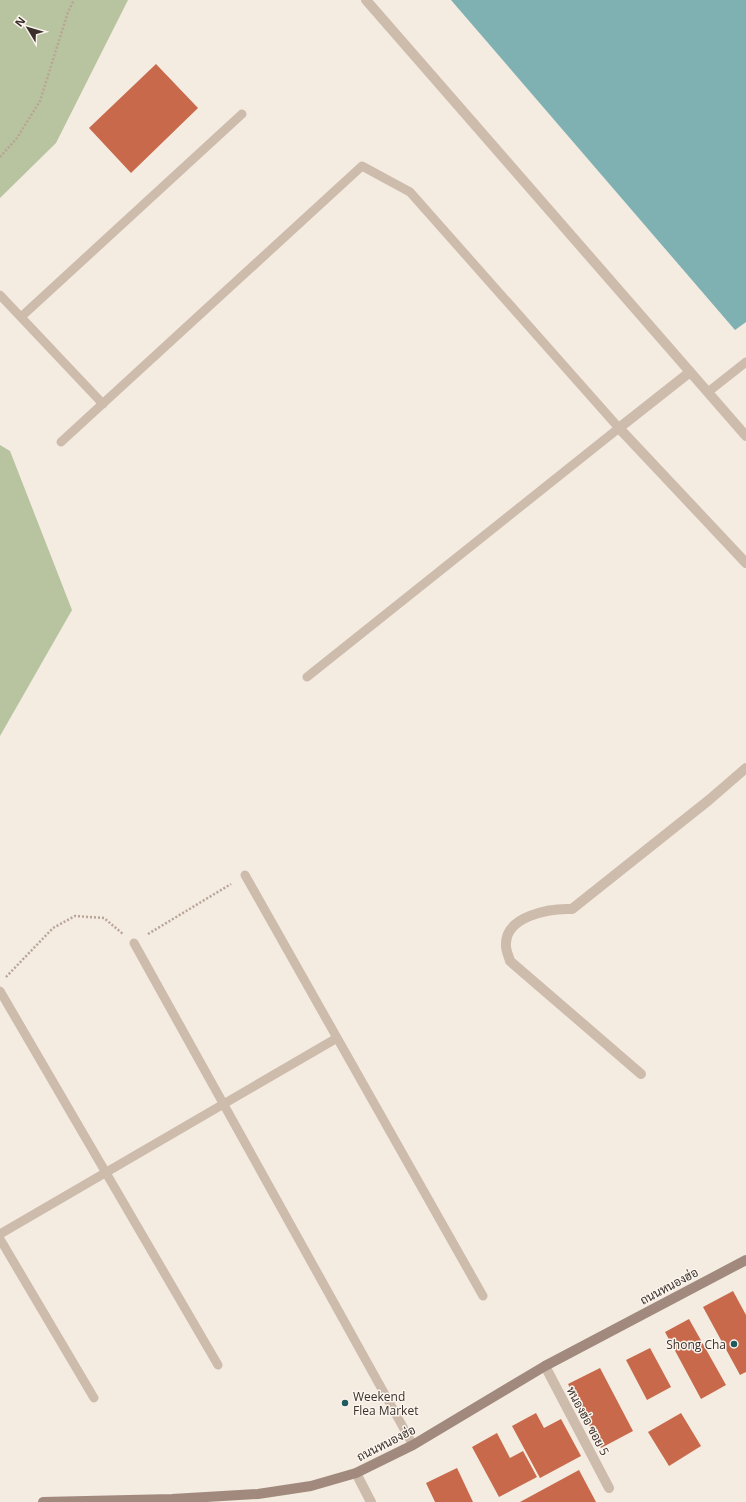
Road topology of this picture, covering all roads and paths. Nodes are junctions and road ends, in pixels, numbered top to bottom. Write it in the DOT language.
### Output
graph roads {
  1 [pos="74,0"];
  2 [pos="366,0"];
  3 [pos="242,114"];
  4 [pos="0,157"];
  5 [pos="0,295"];
  6 [pos="21,317"];
  7 [pos="746,362"];
  8 [pos="690,372"];
  9 [pos="708,392"];
  10 [pos="103,404"];
  11 [pos="619,428"];
  12 [pos="746,436"];
  13 [pos="61,442"];
  14 [pos="746,563"];
  15 [pos="307,677"];
  16 [pos="746,768"];
  17 [pos="245,875"];
  18 [pos="134,943"];
  19 [pos="5,978"];
  20 [pos="0,991"];
  21 [pos="337,1038"];
  22 [pos="641,1074"];
  23 [pos="223,1104"];
  24 [pos="106,1172"];
  25 [pos="0,1234"];
  26 [pos="0,1239"];
  27 [pos="746,1260"];
  28 [pos="483,1296"];
  29 [pos="218,1365"];
  30 [pos="545,1366"];
  31 [pos="94,1398"];
  32 [pos="413,1445"];
  33 [pos="356,1473"];
  34 [pos="609,1488"];
  35 [pos="173,1500"];
  36 [pos="43,1502"];
  37 [pos="371,1502"];
  1 -- 4 [label="path"];
  2 -- 8 [label="street"];
  3 -- 6 [label="lane"];
  5 -- 6 [label="lane"];
  6 -- 10 [label="lane"];
  7 -- 9 [label="lane"];
  8 -- 9 [label="street"];
  8 -- 11 [label="street"];
  9 -- 12 [label="street"];
  10 -- 11 [label="lane"];
  10 -- 13 [label="lane"];
  11 -- 14 [label="street"];
  11 -- 15 [label="lane"];
  16 -- 22 [label="street"];
  17 -- 18 [label="path"];
  17 -- 21 [label="lane"];
  18 -- 19 [label="path"];
  18 -- 23 [label="lane"];
  20 -- 24 [label="lane"];
  21 -- 23 [label="lane"];
  21 -- 28 [label="lane"];
  23 -- 24 [label="lane"];
  23 -- 32 [label="lane"];
  24 -- 25 [label="lane"];
  24 -- 29 [label="lane"];
  26 -- 31 [label="lane"];
  27 -- 30 [label="main road, ถนนหนองฮ่อ"];
  30 -- 32 [label="main road, ถนนหนองฮ่อ"];
  30 -- 34 [label="street, หนองฮ่อ ซอย 5"];
  32 -- 33 [label="main road, ถนนหนองฮ่อ"];
  33 -- 35 [label="main road, ถนนหนองฮ่อ"];
  33 -- 37 [label="street"];
  35 -- 36 [label="main road, ถนนหนองฮ่อ"];
}
